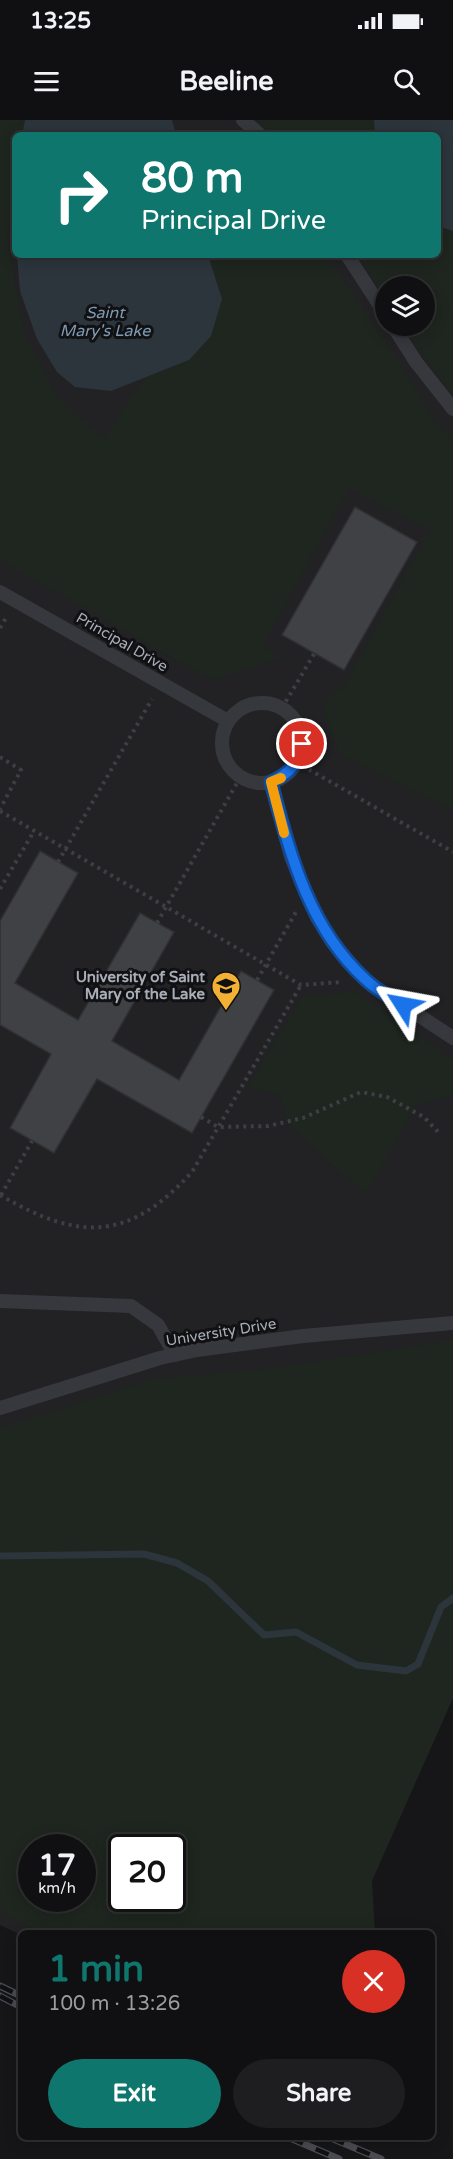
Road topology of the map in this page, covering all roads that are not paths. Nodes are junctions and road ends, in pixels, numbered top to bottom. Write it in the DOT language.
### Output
graph roads {
  1 [pos="243,120"];
  2 [pos="257,132"];
  3 [pos="349,258"];
  4 [pos="375,298"];
  5 [pos="399,336"];
  6 [pos="453,409"];
  7 [pos="0,592"];
  8 [pos="228,722"];
  9 [pos="271,782"];
  10 [pos="453,1038"];
  11 [pos="0,1301"];
  12 [pos="453,1323"];
  13 [pos="176,1355"];
  14 [pos="0,1408"];
  1 -- 2 [label="lane"];
  3 -- 4 [label="lane"];
  5 -- 6 [label="lane"];
  7 -- 8 [label="lane, Principal Drive"];
  8 -- 9 [label="lane"];
  8 -- 9 [label="lane"];
  9 -- 10 [label="lane"];
  11 -- 13 [label="lane"];
  12 -- 13 [label="lane, University Drive"];
  13 -- 14 [label="lane, University Drive"];
}
